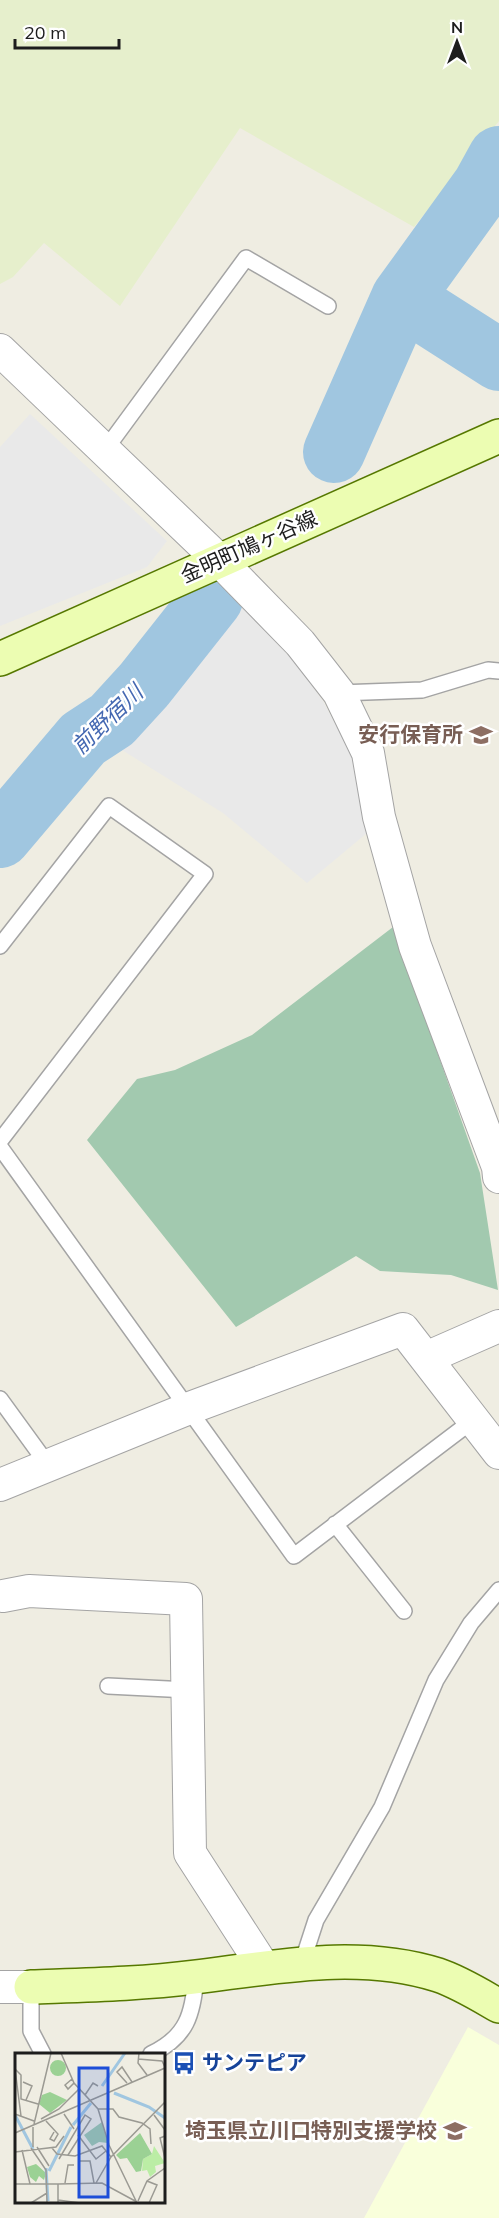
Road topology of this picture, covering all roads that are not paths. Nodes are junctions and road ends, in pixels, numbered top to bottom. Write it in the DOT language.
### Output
graph roads {
  1 [pos="328,306"];
  2 [pos="0,350"];
  3 [pos="499,436"];
  4 [pos="105,450"];
  5 [pos="219,560"];
  6 [pos="0,659"];
  7 [pos="499,671"];
  8 [pos="339,693"];
  9 [pos="0,946"];
  10 [pos="0,1141"];
  11 [pos="0,1147"];
  12 [pos="499,1176"];
  13 [pos="499,1326"];
  14 [pos="426,1358"];
  15 [pos="0,1399"];
  16 [pos="187,1409"];
  17 [pos="472,1421"];
  18 [pos="499,1453"];
  19 [pos="48,1465"];
  20 [pos="0,1485"];
  21 [pos="335,1524"];
  22 [pos="499,1590"];
  23 [pos="3,1596"];
  24 [pos="404,1611"];
  25 [pos="108,1686"];
  26 [pos="188,1690"];
  27 [pos="302,1963"];
  28 [pos="264,1966"];
  29 [pos="196,1977"];
  30 [pos="16,1987"];
  31 [pos="499,2006"];
  32 [pos="42,2053"];
  33 [pos="155,2053"];
  1 -- 4 [label="lane"];
  2 -- 4 [label="street"];
  3 -- 5 [label="main road, 金明町鳩ヶ谷線"];
  4 -- 5 [label="street"];
  5 -- 6 [label="main road, 金明町鳩ヶ谷線"];
  5 -- 8 [label="street"];
  7 -- 8 [label="lane"];
  8 -- 12 [label="street"];
  9 -- 10 [label="lane"];
  11 -- 16 [label="lane"];
  13 -- 14 [label="street"];
  14 -- 16 [label="street"];
  14 -- 17 [label="street"];
  15 -- 19 [label="lane"];
  16 -- 19 [label="street"];
  16 -- 21 [label="lane"];
  17 -- 18 [label="street"];
  17 -- 21 [label="lane"];
  19 -- 20 [label="street"];
  21 -- 24 [label="lane"];
  22 -- 27 [label="lane"];
  23 -- 26 [label="street"];
  25 -- 26 [label="lane"];
  26 -- 28 [label="street"];
  27 -- 28 [label="main road"];
  27 -- 31 [label="main road"];
  28 -- 29 [label="main road"];
  29 -- 30 [label="main road"];
  29 -- 33 [label="lane"];
  30 -- 32 [label="lane"];
}
